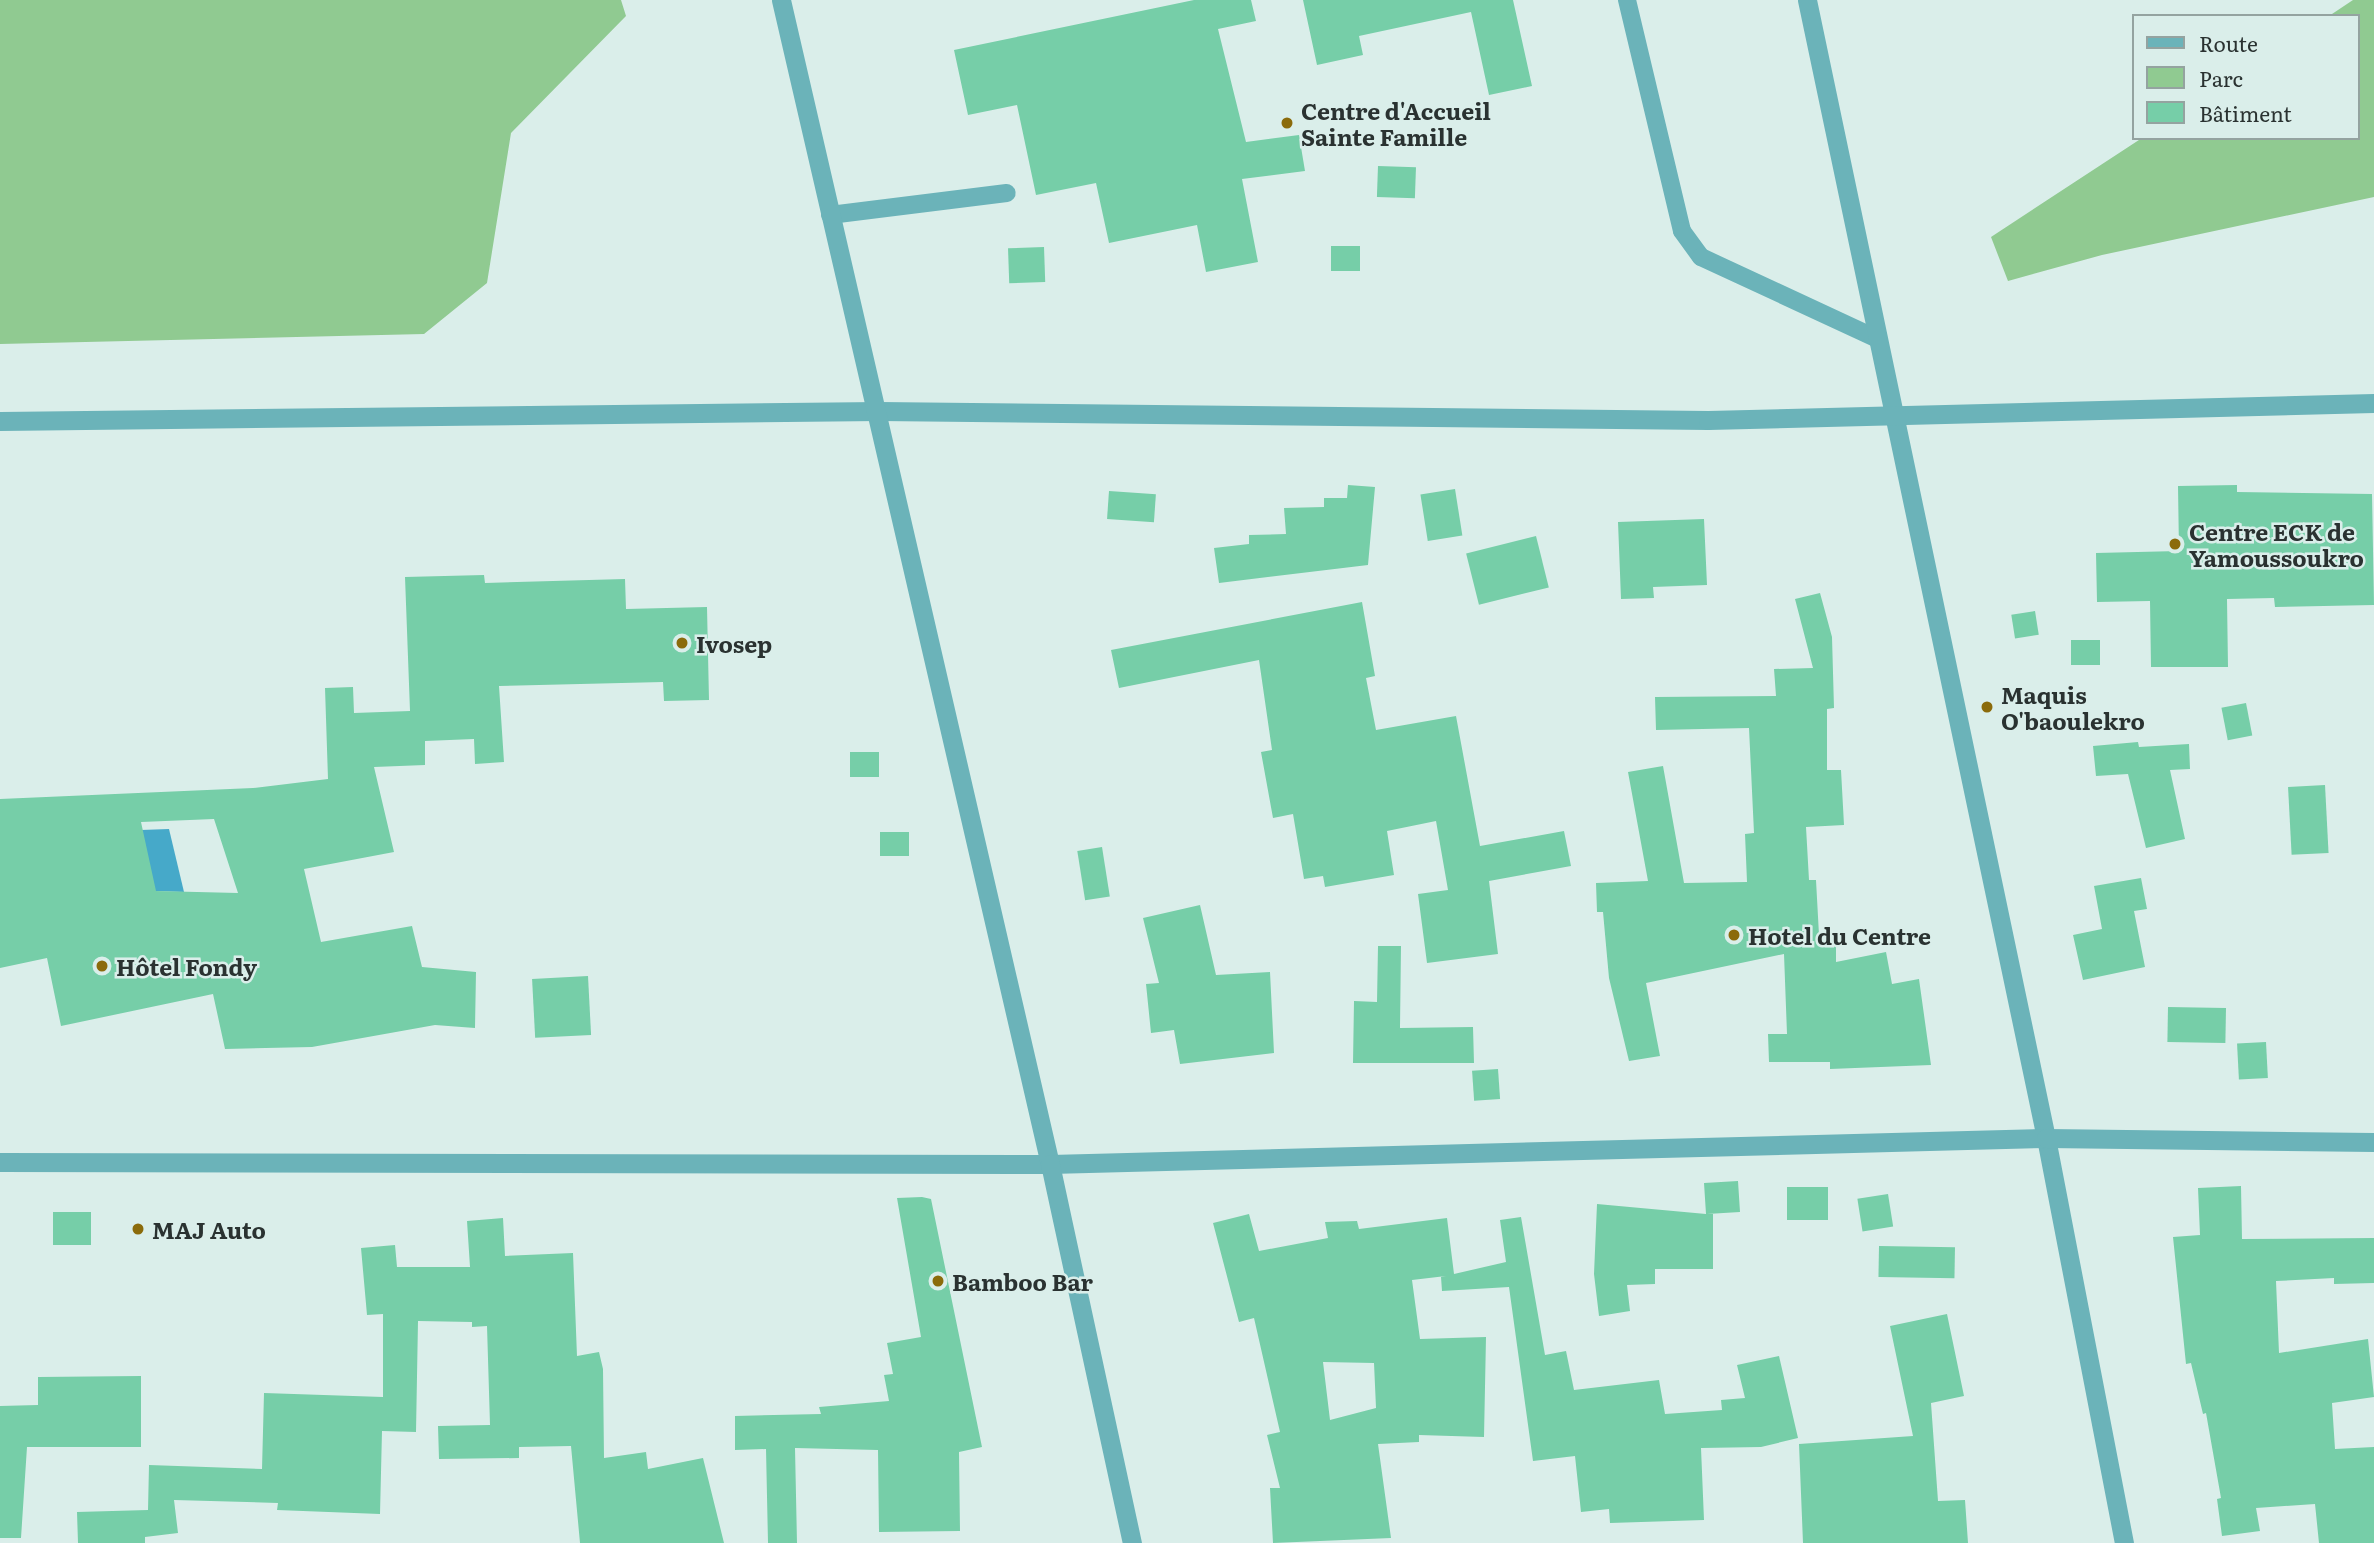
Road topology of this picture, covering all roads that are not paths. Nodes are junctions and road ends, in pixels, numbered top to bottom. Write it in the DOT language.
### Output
graph roads {
  1 [pos="781,0"];
  2 [pos="1626,0"];
  3 [pos="1807,0"];
  4 [pos="1007,193"];
  5 [pos="830,215"];
  6 [pos="1878,339"];
  7 [pos="2374,403"];
  8 [pos="879,411"];
  9 [pos="1895,417"];
  10 [pos="0,421"];
  11 [pos="2046,1138"];
  12 [pos="2374,1142"];
  13 [pos="0,1161"];
  14 [pos="1050,1164"];
  15 [pos="1132,1543"];
  16 [pos="2124,1543"];
  1 -- 5 [label="street"];
  2 -- 6 [label="lane"];
  3 -- 6 [label="street"];
  4 -- 5 [label="lane"];
  5 -- 8 [label="street"];
  6 -- 9 [label="street"];
  7 -- 9 [label="street"];
  8 -- 9 [label="street"];
  8 -- 10 [label="street"];
  8 -- 14 [label="street"];
  9 -- 11 [label="street"];
  11 -- 12 [label="street"];
  11 -- 14 [label="street"];
  11 -- 16 [label="street"];
  13 -- 14 [label="street"];
  14 -- 15 [label="street"];
}
